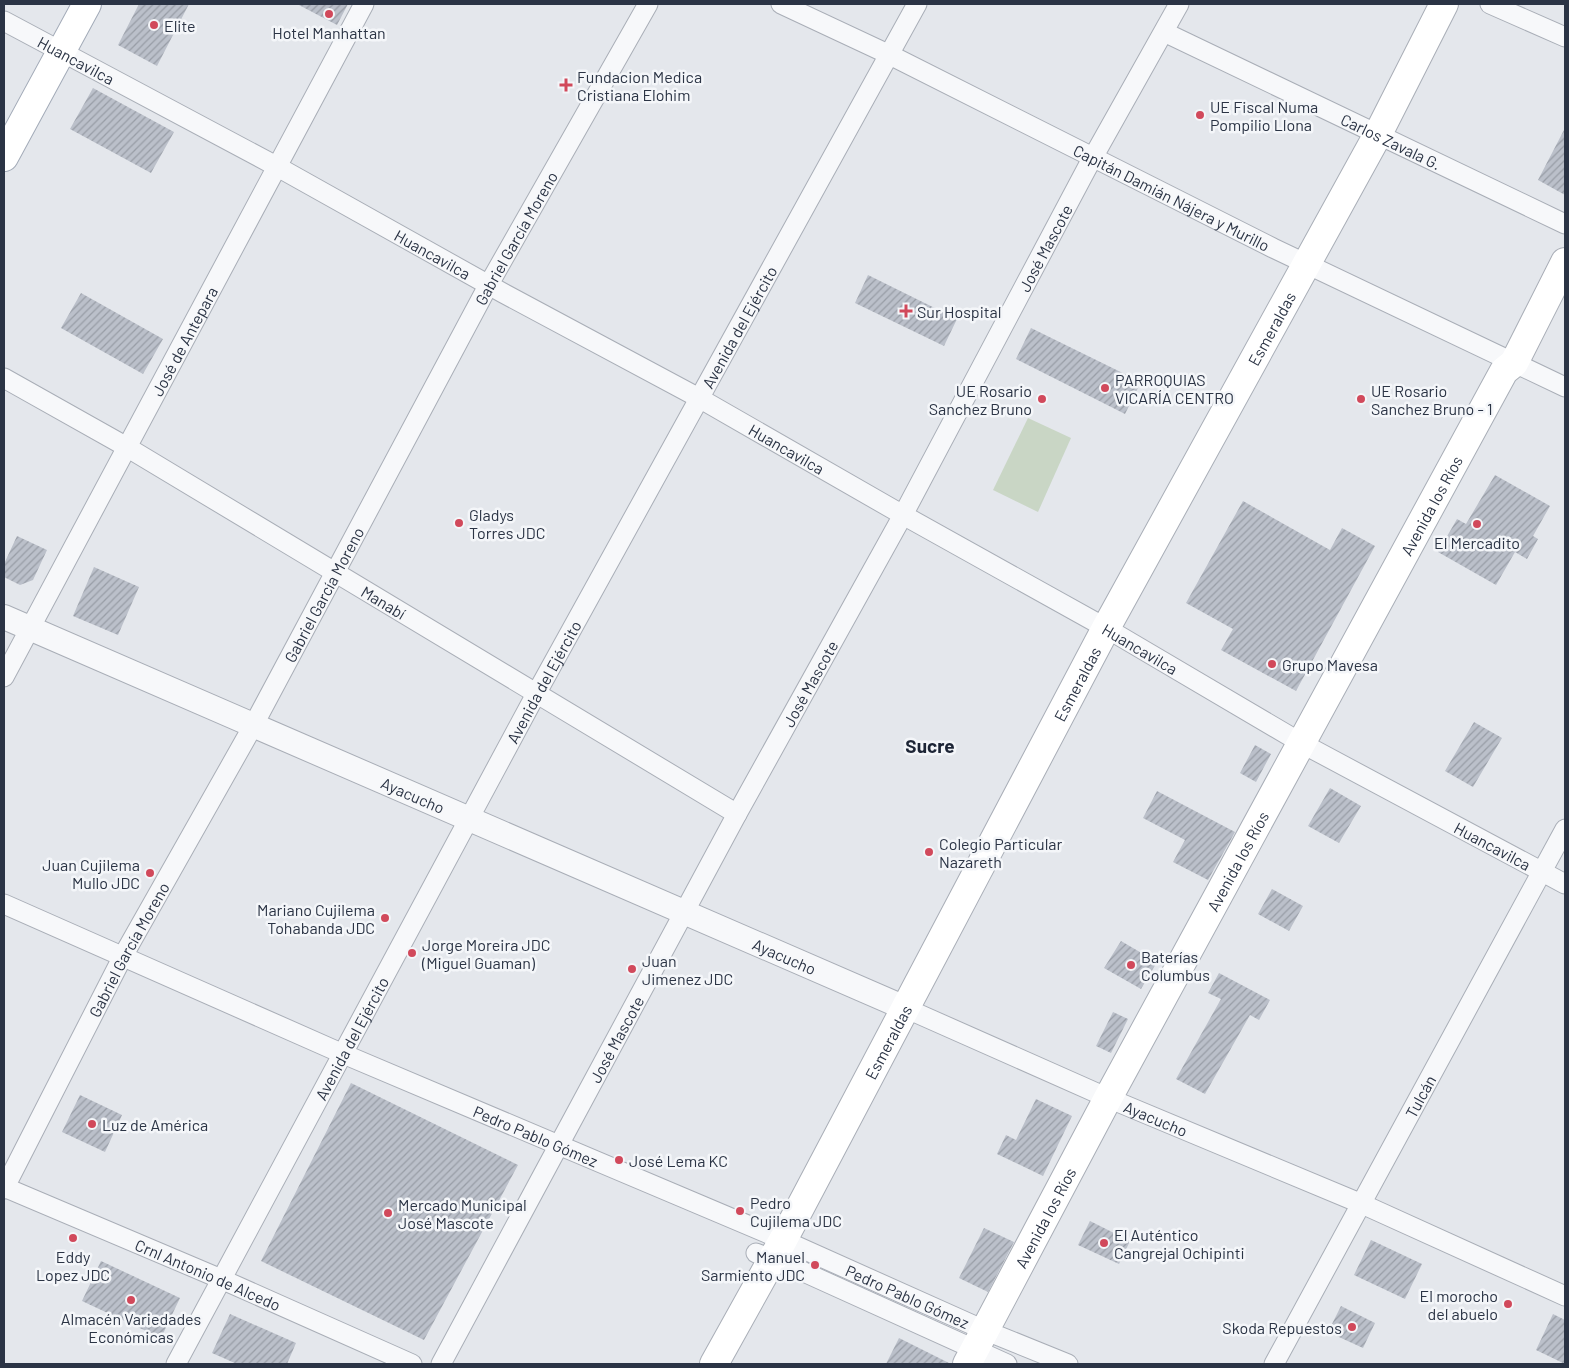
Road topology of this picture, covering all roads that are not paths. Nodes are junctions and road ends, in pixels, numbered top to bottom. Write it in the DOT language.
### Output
graph roads {
  1 [pos="87,4"];
  2 [pos="364,4"];
  3 [pos="648,4"];
  4 [pos="781,4"];
  5 [pos="917,4"];
  6 [pos="1179,4"];
  7 [pos="1427,4"];
  8 [pos="1444,4"];
  9 [pos="1490,4"];
  10 [pos="4,21"];
  11 [pos="1164,32"];
  12 [pos="1565,37"];
  13 [pos="60,52"];
  14 [pos="890,55"];
  15 [pos="1370,132"];
  16 [pos="1094,156"];
  17 [pos="4,157"];
  18 [pos="276,166"];
  19 [pos="1565,224"];
  20 [pos="1299,259"];
  21 [pos="1565,262"];
  22 [pos="489,284"];
  23 [pos="1514,363"];
  24 [pos="4,378"];
  25 [pos="1565,387"];
  26 [pos="699,398"];
  27 [pos="126,446"];
  28 [pos="903,515"];
  29 [pos="335,574"];
  30 [pos="4,617"];
  31 [pos="1101,625"];
  32 [pos="30,628"];
  33 [pos="4,677"];
  34 [pos="536,694"];
  35 [pos="253,726"];
  36 [pos="1310,748"];
  37 [pos="737,814"];
  38 [pos="469,819"];
  39 [pos="1565,829"];
  40 [pos="1542,872"];
  41 [pos="1565,884"];
  42 [pos="4,904"];
  43 [pos="684,912"];
  44 [pos="122,956"];
  45 [pos="898,1005"];
  46 [pos="341,1053"];
  47 [pos="1116,1102"];
  48 [pos="558,1144"];
  49 [pos="4,1188"];
  50 [pos="1362,1204"];
  51 [pos="769,1246"];
  52 [pos="221,1279"];
  53 [pos="1565,1296"];
  54 [pos="986,1352"];
  55 [pos="176,1364"];
  56 [pos="412,1364"];
  57 [pos="441,1364"];
  58 [pos="697,1364"];
  59 [pos="714,1364"];
  60 [pos="1068,1364"];
  61 [pos="1274,1364"];
  1 -- 13 [label="main road"];
  2 -- 18 [label="street, José de Antepara"];
  3 -- 22 [label="street, Gabriel García Moreno"];
  4 -- 14 [label="street, Capitán Damián Nájera y Murillo"];
  5 -- 14 [label="street, Avenida del Ejército"];
  6 -- 11 [label="street, José Mascote"];
  7 -- 15 [label="main road, Esmeraldas"];
  8 -- 15 [label="main road, Esmeraldas"];
  9 -- 12 [label="street"];
  10 -- 13 [label="street, Huancavilca"];
  11 -- 15 [label="street, Carlos Zavala G."];
  11 -- 16 [label="street, José Mascote"];
  13 -- 17 [label="main road"];
  13 -- 18 [label="street, Huancavilca"];
  14 -- 16 [label="street, Capitán Damián Nájera y Murillo"];
  14 -- 26 [label="street, Avenida del Ejército"];
  15 -- 19 [label="street, Carlos Zavala G."];
  15 -- 20 [label="main road, Esmeraldas"];
  16 -- 20 [label="street, Capitán Damián Nájera y Murillo"];
  16 -- 28 [label="street, José Mascote"];
  18 -- 22 [label="street, Huancavilca"];
  18 -- 27 [label="street, José de Antepara"];
  20 -- 23 [label="street, Capitán Damián Nájera y Murillo"];
  20 -- 31 [label="main road, Esmeraldas"];
  21 -- 23 [label="main road, Avenida los Ríos"];
  22 -- 26 [label="street, Huancavilca"];
  22 -- 29 [label="street, Gabriel García Moreno"];
  23 -- 25 [label="street, Capitán Damián Nájera y Murillo"];
  23 -- 36 [label="main road, Avenida los Ríos"];
  24 -- 27 [label="street, Manabí"];
  26 -- 28 [label="street, Huancavilca"];
  26 -- 34 [label="street, Avenida del Ejército"];
  27 -- 29 [label="street, Manabí"];
  27 -- 32 [label="street, José de Antepara"];
  28 -- 31 [label="street, Huancavilca"];
  28 -- 37 [label="street, José Mascote"];
  29 -- 34 [label="street, Manabí"];
  29 -- 35 [label="street, Gabriel García Moreno"];
  30 -- 32 [label="street, Ayacucho"];
  31 -- 36 [label="street, Huancavilca"];
  31 -- 45 [label="main road, Esmeraldas"];
  32 -- 33 [label="street, José de Antepara"];
  32 -- 35 [label="street, Ayacucho"];
  34 -- 37 [label="street, Manabí"];
  34 -- 38 [label="street, Avenida del Ejército"];
  35 -- 38 [label="street, Ayacucho"];
  35 -- 44 [label="street, Gabriel García Moreno"];
  36 -- 40 [label="street, Huancavilca"];
  36 -- 47 [label="main road, Avenida los Ríos"];
  37 -- 43 [label="street, José Mascote"];
  38 -- 43 [label="street, Ayacucho"];
  38 -- 46 [label="street, Avenida del Ejército"];
  39 -- 40 [label="street, Tulcán"];
  40 -- 41 [label="street, Huancavilca"];
  40 -- 50 [label="street, Tulcán"];
  42 -- 44 [label="street, Pedro Pablo Gómez"];
  43 -- 45 [label="street, Ayacucho"];
  43 -- 48 [label="street, José Mascote"];
  44 -- 46 [label="street, Pedro Pablo Gómez"];
  44 -- 49 [label="street, Gabriel García Moreno"];
  45 -- 47 [label="street, Ayacucho"];
  45 -- 51 [label="main road, Esmeraldas"];
  46 -- 48 [label="street, Pedro Pablo Gómez"];
  46 -- 52 [label="street, Avenida del Ejército"];
  47 -- 50 [label="street, Ayacucho"];
  47 -- 54 [label="main road, Avenida los Ríos"];
  48 -- 51 [label="street, Pedro Pablo Gómez"];
  48 -- 57 [label="street, José Mascote"];
  49 -- 52 [label="street, Crnl Antonio de Alcedo"];
  50 -- 53 [label="street, Ayacucho"];
  50 -- 61 [label="street, Tulcán"];
  51 -- 54 [label="street, Pedro Pablo Gómez"];
  51 -- 58 [label="main road, Esmeraldas"];
  51 -- 59 [label="main road, Esmeraldas"];
  52 -- 55 [label="street, Avenida del Ejército"];
  52 -- 56 [label="street, Crnl Antonio de Alcedo"];
  54 -- 60 [label="street, Pedro Pablo Gómez"];
}
